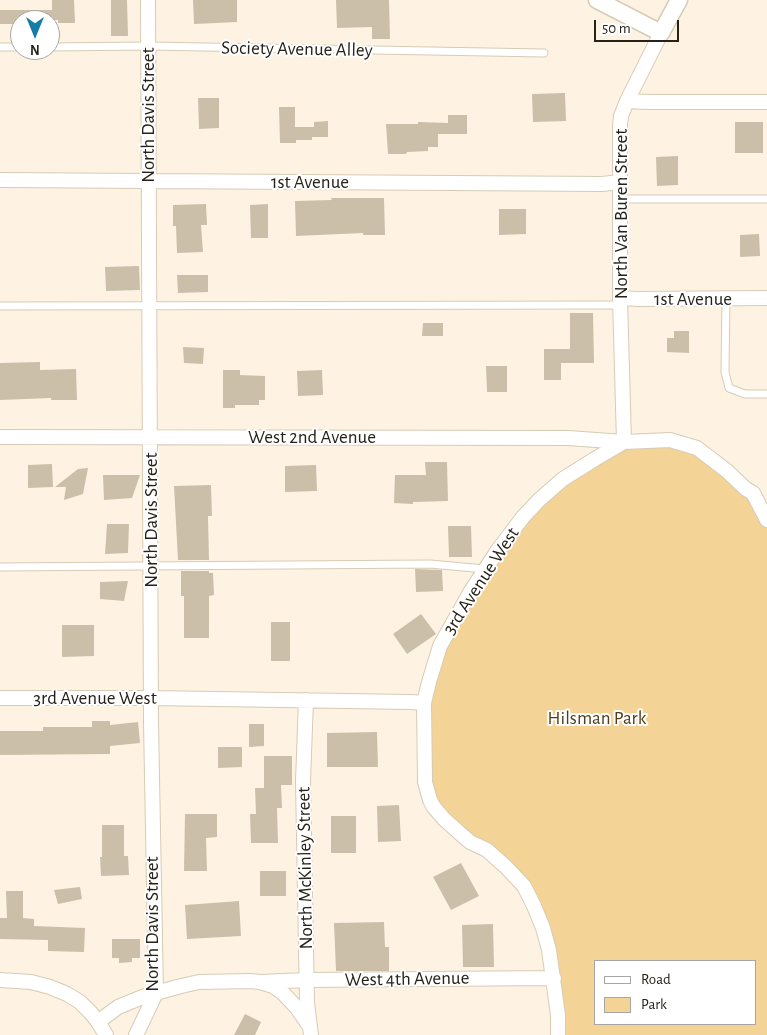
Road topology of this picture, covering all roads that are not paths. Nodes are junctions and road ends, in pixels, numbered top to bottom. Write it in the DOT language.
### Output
graph roads {
  1 [pos="148,0"];
  2 [pos="597,0"];
  3 [pos="679,0"];
  4 [pos="661,33"];
  5 [pos="60,46"];
  6 [pos="148,46"];
  7 [pos="544,53"];
  8 [pos="627,101"];
  9 [pos="767,102"];
  10 [pos="0,180"];
  11 [pos="149,180"];
  12 [pos="620,182"];
  13 [pos="767,199"];
  14 [pos="620,200"];
  15 [pos="726,298"];
  16 [pos="767,298"];
  17 [pos="620,301"];
  18 [pos="149,305"];
  19 [pos="0,306"];
  20 [pos="767,394"];
  21 [pos="0,437"];
  22 [pos="150,437"];
  23 [pos="624,442"];
  24 [pos="753,493"];
  25 [pos="767,498"];
  26 [pos="767,520"];
  27 [pos="151,566"];
  28 [pos="0,567"];
  29 [pos="486,569"];
  30 [pos="0,698"];
  31 [pos="151,698"];
  32 [pos="306,700"];
  33 [pos="424,704"];
  34 [pos="554,978"];
  35 [pos="0,980"];
  36 [pos="306,980"];
  37 [pos="260,982"];
  38 [pos="156,993"];
  39 [pos="98,1022"];
  40 [pos="311,1031"];
  41 [pos="106,1035"];
  42 [pos="136,1035"];
  43 [pos="558,1035"];
  1 -- 6 [label="street, North Davis Street"];
  2 -- 4 [label="street"];
  3 -- 4 [label="street, North Van Buren Street"];
  4 -- 8 [label="street, North Van Buren Street"];
  5 -- 6 [label="lane, Society Avenue Alley"];
  6 -- 7 [label="lane, Society Avenue Alley"];
  6 -- 11 [label="street, North Davis Street"];
  8 -- 9 [label="street"];
  8 -- 12 [label="street, North Van Buren Street"];
  10 -- 11 [label="street, 1st Avenue"];
  11 -- 12 [label="street, 1st Avenue"];
  11 -- 18 [label="street, North Davis Street"];
  12 -- 14 [label="street, North Van Buren Street"];
  13 -- 14 [label="lane"];
  14 -- 17 [label="street, North Van Buren Street"];
  15 -- 16 [label="street, 1st Avenue"];
  15 -- 17 [label="street, 1st Avenue"];
  15 -- 20 [label="lane"];
  17 -- 18 [label="lane"];
  17 -- 23 [label="street, North Van Buren Street"];
  18 -- 19 [label="lane"];
  18 -- 22 [label="street, North Davis Street"];
  21 -- 22 [label="street, West 2nd Avenue"];
  22 -- 23 [label="street, West 2nd Avenue"];
  22 -- 27 [label="street, North Davis Street"];
  23 -- 24 [label="street, 3rd Avenue West"];
  23 -- 29 [label="street, 3rd Avenue West"];
  24 -- 25 [label="street"];
  24 -- 26 [label="street, 3rd Avenue West"];
  27 -- 28 [label="lane"];
  27 -- 29 [label="lane"];
  27 -- 31 [label="street, North Davis Street"];
  29 -- 33 [label="street, 3rd Avenue West"];
  30 -- 31 [label="street, 3rd Avenue West"];
  31 -- 32 [label="street, 3rd Avenue West"];
  31 -- 38 [label="street, North Davis Street"];
  32 -- 33 [label="street, 3rd Avenue West"];
  32 -- 36 [label="street, North McKinley Street"];
  33 -- 34 [label="street"];
  34 -- 36 [label="street, West 4th Avenue"];
  34 -- 43 [label="street"];
  35 -- 39 [label="street"];
  36 -- 37 [label="street, West 4th Avenue"];
  36 -- 40 [label="street, North McKinley Street"];
  37 -- 38 [label="street, West 4th Avenue"];
  37 -- 40 [label="street, West 4th Avenue"];
  38 -- 39 [label="street, West 4th Avenue"];
  38 -- 42 [label="street, North Davis Street"];
  39 -- 41 [label="street"];
}
